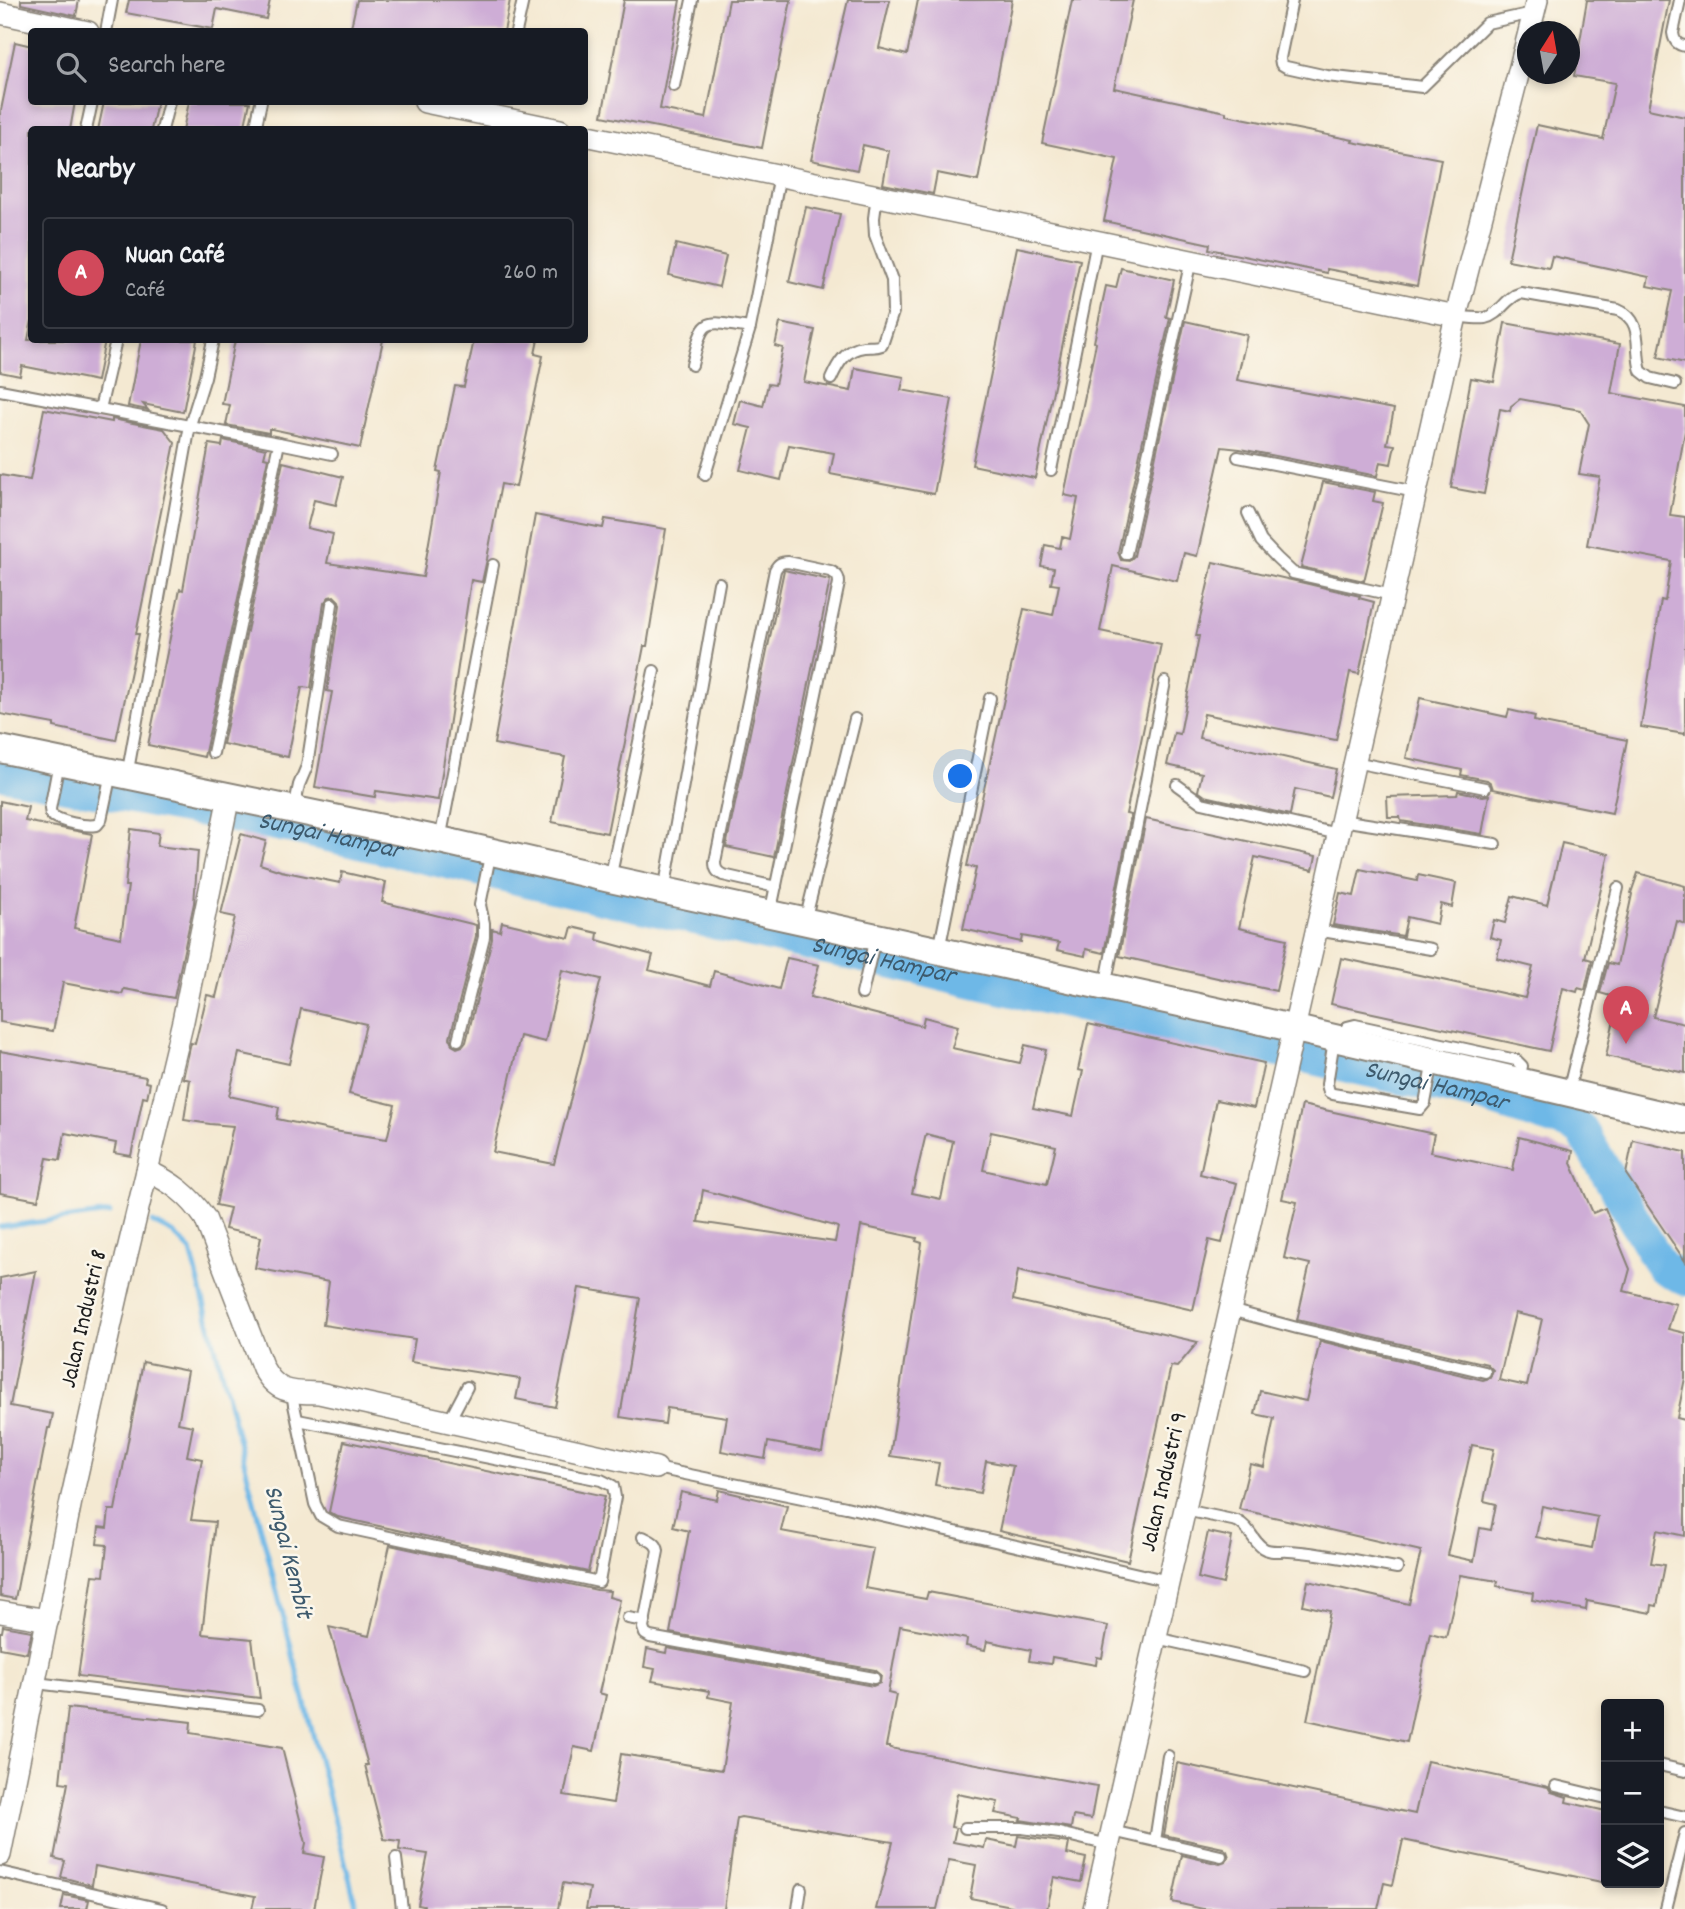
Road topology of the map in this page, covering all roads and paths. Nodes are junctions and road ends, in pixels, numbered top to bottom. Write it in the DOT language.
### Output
graph roads {
  1 [pos="112,0"];
  2 [pos="523,0"];
  3 [pos="692,0"];
  4 [pos="1292,0"];
  5 [pos="1680,0"];
  6 [pos="0,13"];
  7 [pos="1532,20"];
  8 [pos="69,28"];
  9 [pos="107,28"];
  10 [pos="517,28"];
  11 [pos="1685,46"];
  12 [pos="674,86"];
  13 [pos="91,105"];
  14 [pos="168,105"];
  15 [pos="260,105"];
  16 [pos="456,105"];
  17 [pos="488,108"];
  18 [pos="87,126"];
  19 [pos="163,126"];
  20 [pos="256,126"];
  21 [pos="547,126"];
  22 [pos="588,136"];
  23 [pos="780,175"];
  24 [pos="877,195"];
  25 [pos="1097,241"];
  26 [pos="1191,260"];
  27 [pos="1456,316"];
  28 [pos="750,328"];
  29 [pos="115,343"];
  30 [pos="212,343"];
  31 [pos="692,365"];
  32 [pos="831,379"];
  33 [pos="1675,384"];
  34 [pos="0,390"];
  35 [pos="100,409"];
  36 [pos="190,425"];
  37 [pos="279,443"];
  38 [pos="332,454"];
  39 [pos="1238,457"];
  40 [pos="1051,470"];
  41 [pos="705,475"];
  42 [pos="1416,492"];
  43 [pos="1248,513"];
  44 [pos="1126,554"];
  45 [pos="492,565"];
  46 [pos="719,583"];
  47 [pos="1392,595"];
  48 [pos="332,604"];
  49 [pos="654,671"];
  50 [pos="1165,682"];
  51 [pos="990,698"];
  52 [pos="855,719"];
  53 [pos="0,749"];
  54 [pos="213,753"];
  55 [pos="1354,762"];
  56 [pos="58,768"];
  57 [pos="115,777"];
  58 [pos="1177,785"];
  59 [pos="1485,788"];
  60 [pos="228,799"];
  61 [pos="295,809"];
  62 [pos="1339,827"];
  63 [pos="440,840"];
  64 [pos="1495,845"];
  65 [pos="490,855"];
  66 [pos="610,879"];
  67 [pos="776,887"];
  68 [pos="1618,888"];
  69 [pos="664,891"];
  70 [pos="771,914"];
  71 [pos="805,921"];
  72 [pos="1316,930"];
  73 [pos="873,949"];
  74 [pos="1431,949"];
  75 [pos="939,950"];
  76 [pos="1105,987"];
  77 [pos="862,994"];
  78 [pos="1293,1034"];
  79 [pos="458,1040"];
  80 [pos="1336,1043"];
  81 [pos="1432,1065"];
  82 [pos="1519,1081"];
  83 [pos="1569,1092"];
  84 [pos="1685,1120"];
  85 [pos="147,1171"];
  86 [pos="1230,1310"];
  87 [pos="1485,1372"];
  88 [pos="467,1387"];
  89 [pos="292,1392"];
  90 [pos="298,1420"];
  91 [pos="449,1423"];
  92 [pos="656,1468"];
  93 [pos="1185,1510"];
  94 [pos="643,1537"];
  95 [pos="1397,1568"];
  96 [pos="1169,1581"];
  97 [pos="0,1612"];
  98 [pos="628,1618"];
  99 [pos="48,1620"];
  100 [pos="645,1621"];
  101 [pos="1156,1638"];
  102 [pos="1305,1671"];
  103 [pos="874,1678"];
  104 [pos="36,1684"];
  105 [pos="258,1710"];
  106 [pos="1168,1756"];
  107 [pos="1664,1766"];
  108 [pos="1685,1771"];
  109 [pos="1556,1786"];
  110 [pos="1601,1797"];
  111 [pos="1664,1812"];
  112 [pos="1685,1817"];
  113 [pos="965,1828"];
  114 [pos="1685,1833"];
  115 [pos="1110,1838"];
  116 [pos="1155,1841"];
  117 [pos="0,1855"];
  118 [pos="1222,1856"];
  119 [pos="396,1858"];
  120 [pos="0,1872"];
  121 [pos="801,1889"];
  122 [pos="162,1909"];
  123 [pos="402,1909"];
  124 [pos="798,1909"];
  125 [pos="1094,1909"];
  126 [pos="1666,1909"];
  1 -- 9 [label="lane"];
  2 -- 10 [label="lane"];
  3 -- 12 [label="lane"];
  4 -- 7 [label="lane"];
  5 -- 11 [label="lane"];
  6 -- 8 [label="street"];
  7 -- 27 [label="street, Jalan Industri 9"];
  13 -- 18 [label="lane"];
  14 -- 19 [label="lane"];
  15 -- 20 [label="lane"];
  16 -- 17 [label="street"];
  17 -- 21 [label="street"];
  22 -- 23 [label="street"];
  23 -- 24 [label="street"];
  23 -- 28 [label="lane"];
  24 -- 25 [label="street"];
  24 -- 32 [label="lane"];
  25 -- 26 [label="street"];
  25 -- 40 [label="lane"];
  26 -- 27 [label="street"];
  26 -- 44 [label="lane"];
  27 -- 33 [label="lane"];
  27 -- 42 [label="street, Jalan Industri 9"];
  28 -- 31 [label="lane"];
  28 -- 41 [label="lane"];
  29 -- 35 [label="lane"];
  30 -- 36 [label="lane"];
  34 -- 35 [label="lane"];
  35 -- 36 [label="lane"];
  36 -- 37 [label="lane"];
  36 -- 57 [label="lane"];
  37 -- 38 [label="lane"];
  37 -- 54 [label="lane"];
  39 -- 42 [label="lane"];
  42 -- 47 [label="street, Jalan Industri 9"];
  43 -- 47 [label="lane"];
  45 -- 63 [label="lane"];
  46 -- 69 [label="lane"];
  47 -- 55 [label="street, Jalan Industri 9"];
  48 -- 61 [label="lane"];
  49 -- 66 [label="lane"];
  50 -- 76 [label="lane"];
  51 -- 75 [label="lane"];
  52 -- 71 [label="lane"];
  53 -- 56 [label="street"];
  55 -- 59 [label="lane"];
  55 -- 62 [label="street, Jalan Industri 9"];
  56 -- 57 [label="street"];
  56 -- 57 [label="lane"];
  57 -- 60 [label="street"];
  58 -- 62 [label="lane"];
  60 -- 61 [label="street"];
  60 -- 85 [label="street, Jalan Industri 8"];
  61 -- 63 [label="street"];
  62 -- 64 [label="lane"];
  62 -- 72 [label="street, Jalan Industri 9"];
  63 -- 65 [label="street"];
  65 -- 66 [label="street"];
  65 -- 79 [label="lane"];
  66 -- 69 [label="street"];
  67 -- 67 [label="lane"];
  67 -- 70 [label="lane"];
  68 -- 83 [label="lane"];
  69 -- 70 [label="street"];
  70 -- 71 [label="street"];
  71 -- 73 [label="street"];
  72 -- 74 [label="lane"];
  72 -- 78 [label="street, Jalan Industri 9"];
  73 -- 75 [label="street"];
  73 -- 77 [label="lane"];
  75 -- 76 [label="street"];
  76 -- 78 [label="street"];
  78 -- 80 [label="street"];
  78 -- 86 [label="street, Jalan Industri 9"];
  80 -- 81 [label="street"];
  80 -- 81 [label="lane"];
  80 -- 82 [label="lane"];
  81 -- 82 [label="street"];
  82 -- 83 [label="street"];
  83 -- 84 [label="street"];
  85 -- 89 [label="street"];
  85 -- 99 [label="street, Jalan Industri 8"];
  86 -- 87 [label="lane"];
  86 -- 93 [label="street, Jalan Industri 9"];
  88 -- 91 [label="lane"];
  89 -- 90 [label="lane"];
  89 -- 91 [label="street"];
  90 -- 90 [label="lane"];
  91 -- 92 [label="street"];
  92 -- 96 [label="lane"];
  93 -- 95 [label="lane"];
  93 -- 96 [label="street, Jalan Industri 9"];
  94 -- 100 [label="lane"];
  96 -- 101 [label="street, Jalan Industri 9"];
  97 -- 99 [label="street"];
  98 -- 100 [label="lane"];
  99 -- 104 [label="street, Jalan Industri 8"];
  100 -- 103 [label="lane"];
  101 -- 102 [label="lane"];
  101 -- 115 [label="street, Jalan Industri 9"];
  104 -- 105 [label="lane"];
  104 -- 117 [label="street, Jalan Industri 8"];
  106 -- 116 [label="lane"];
  107 -- 108 [label="lane"];
  109 -- 110 [label="lane"];
  111 -- 112 [label="lane"];
  113 -- 115 [label="lane"];
  114 -- 126 [label="lane"];
  115 -- 116 [label="lane"];
  115 -- 125 [label="street, Jalan Industri 9"];
  116 -- 118 [label="lane"];
  119 -- 123 [label="lane"];
  120 -- 122 [label="lane"];
  121 -- 124 [label="lane"];
}
